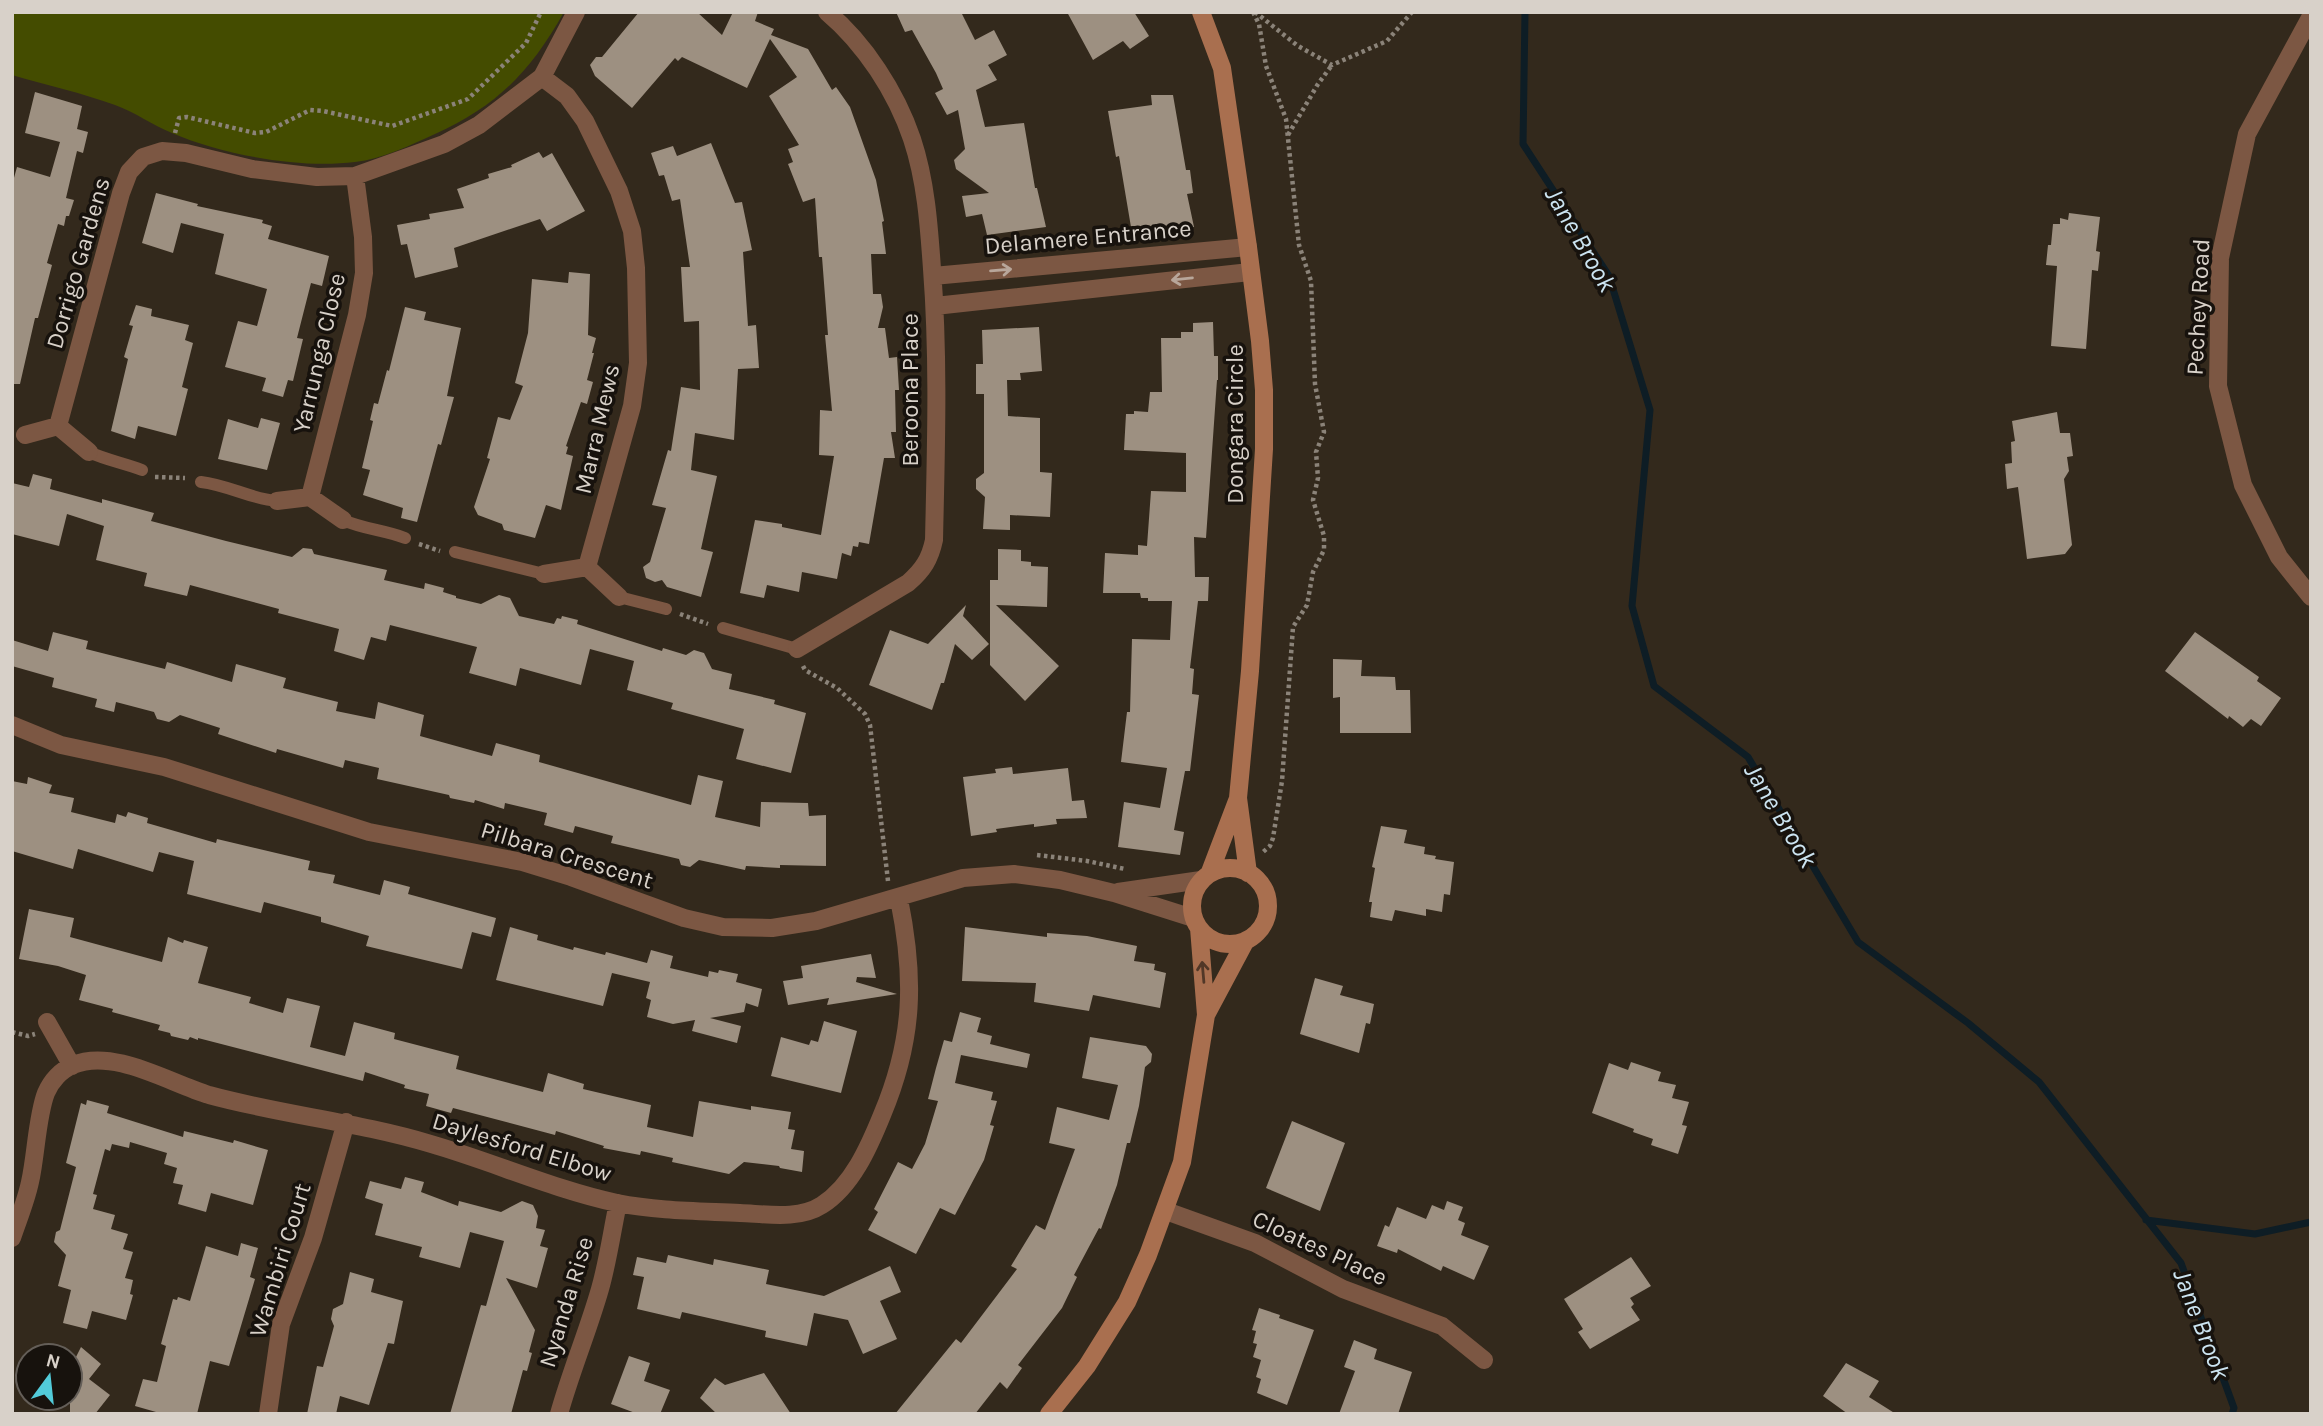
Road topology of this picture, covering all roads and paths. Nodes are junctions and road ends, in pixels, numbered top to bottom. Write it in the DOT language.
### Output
graph roads {
  1 [pos="541,12"];
  2 [pos="576,12"];
  3 [pos="827,12"];
  4 [pos="1201,12"];
  5 [pos="1254,12"];
  6 [pos="1412,12"];
  7 [pos="2311,16"];
  8 [pos="1332,65"];
  9 [pos="542,77"];
  10 [pos="1287,138"];
  11 [pos="172,152"];
  12 [pos="355,176"];
  13 [pos="1248,247"];
  14 [pos="1250,272"];
  15 [pos="933,276"];
  16 [pos="935,306"];
  17 [pos="58,426"];
  18 [pos="19,435"];
  19 [pos="89,452"];
  20 [pos="142,470"];
  21 [pos="201,482"];
  22 [pos="310,497"];
  23 [pos="277,501"];
  24 [pos="343,520"];
  25 [pos="405,538"];
  26 [pos="455,552"];
  27 [pos="587,567"];
  28 [pos="544,574"];
  29 [pos="619,597"];
  30 [pos="2311,597"];
  31 [pos="666,609"];
  32 [pos="723,628"];
  33 [pos="796,649"];
  34 [pos="12,725"];
  35 [pos="1238,798"];
  36 [pos="1262,853"];
  37 [pos="1032,855"];
  38 [pos="1129,870"];
  39 [pos="1248,873"];
  40 [pos="1206,876"];
  41 [pos="900,877"];
  42 [pos="888,881"];
  43 [pos="878,885"];
  44 [pos="1114,893"];
  45 [pos="899,899"];
  46 [pos="1196,923"];
  47 [pos="1245,940"];
  48 [pos="1206,1015"];
  49 [pos="47,1022"];
  50 [pos="72,1066"];
  51 [pos="346,1122"];
  52 [pos="618,1203"];
  53 [pos="1166,1211"];
  54 [pos="12,1238"];
  55 [pos="1484,1360"];
  56 [pos="268,1414"];
  57 [pos="559,1414"];
  58 [pos="1049,1414"];
  1 -- 11 [label="path"];
  2 -- 9 [label="street, Dorrigo Gardens"];
  3 -- 15 [label="street, Beroona Place"];
  4 -- 13 [label="street, Dongara Circle"];
  5 -- 8 [label="path"];
  5 -- 10 [label="path"];
  6 -- 8 [label="path"];
  7 -- 30 [label="street, Pechey Road"];
  8 -- 10 [label="path"];
  9 -- 12 [label="street, Dorrigo Gardens"];
  9 -- 27 [label="street, Marra Mews"];
  10 -- 36 [label="path"];
  11 -- 12 [label="street, Dorrigo Gardens"];
  11 -- 17 [label="street, Dorrigo Gardens"];
  12 -- 22 [label="street, Yarrunga Close"];
  13 -- 14 [label="street, Dongara Circle"];
  15 -- 13 [label="street, Delamere Entrance, one-way"];
  14 -- 16 [label="street, Delamere Entrance, one-way"];
  14 -- 35 [label="street, Dongara Circle"];
  15 -- 16 [label="street, Beroona Place"];
  16 -- 33 [label="street, Beroona Place"];
  17 -- 18 [label="street"];
  17 -- 19 [label="street"];
  19 -- 20 [label="lane"];
  20 -- 21 [label="path"];
  21 -- 23 [label="lane"];
  22 -- 23 [label="street"];
  22 -- 24 [label="street"];
  24 -- 25 [label="lane"];
  25 -- 26 [label="path"];
  26 -- 28 [label="lane"];
  27 -- 28 [label="street"];
  27 -- 29 [label="street"];
  29 -- 31 [label="lane"];
  31 -- 32 [label="path"];
  32 -- 33 [label="lane"];
  33 -- 42 [label="path"];
  34 -- 45 [label="street, Pilbara Crescent"];
  35 -- 39 [label="street, Dongara Circle"];
  35 -- 40 [label="street, Dongara Circle"];
  37 -- 38 [label="path"];
  39 -- 40 [label="street"];
  39 -- 47 [label="street"];
  40 -- 44 [label="street, Pilbara Crescent"];
  40 -- 46 [label="street"];
  41 -- 42 [label="path"];
  42 -- 43 [label="path"];
  44 -- 45 [label="street, Pilbara Crescent"];
  44 -- 46 [label="street, Pilbara Crescent"];
  45 -- 52 [label="street, Daylesford Elbow"];
  46 -- 47 [label="street"];
  48 -- 46 [label="street, one-way"];
  47 -- 48 [label="street"];
  48 -- 53 [label="street"];
  49 -- 50 [label="street"];
  50 -- 51 [label="street, Daylesford Elbow"];
  50 -- 54 [label="street"];
  51 -- 52 [label="street, Daylesford Elbow"];
  51 -- 56 [label="street, Wambiri Court"];
  52 -- 57 [label="street, Nyanda Rise"];
  53 -- 55 [label="street, Cloates Place"];
  53 -- 58 [label="street"];
}
